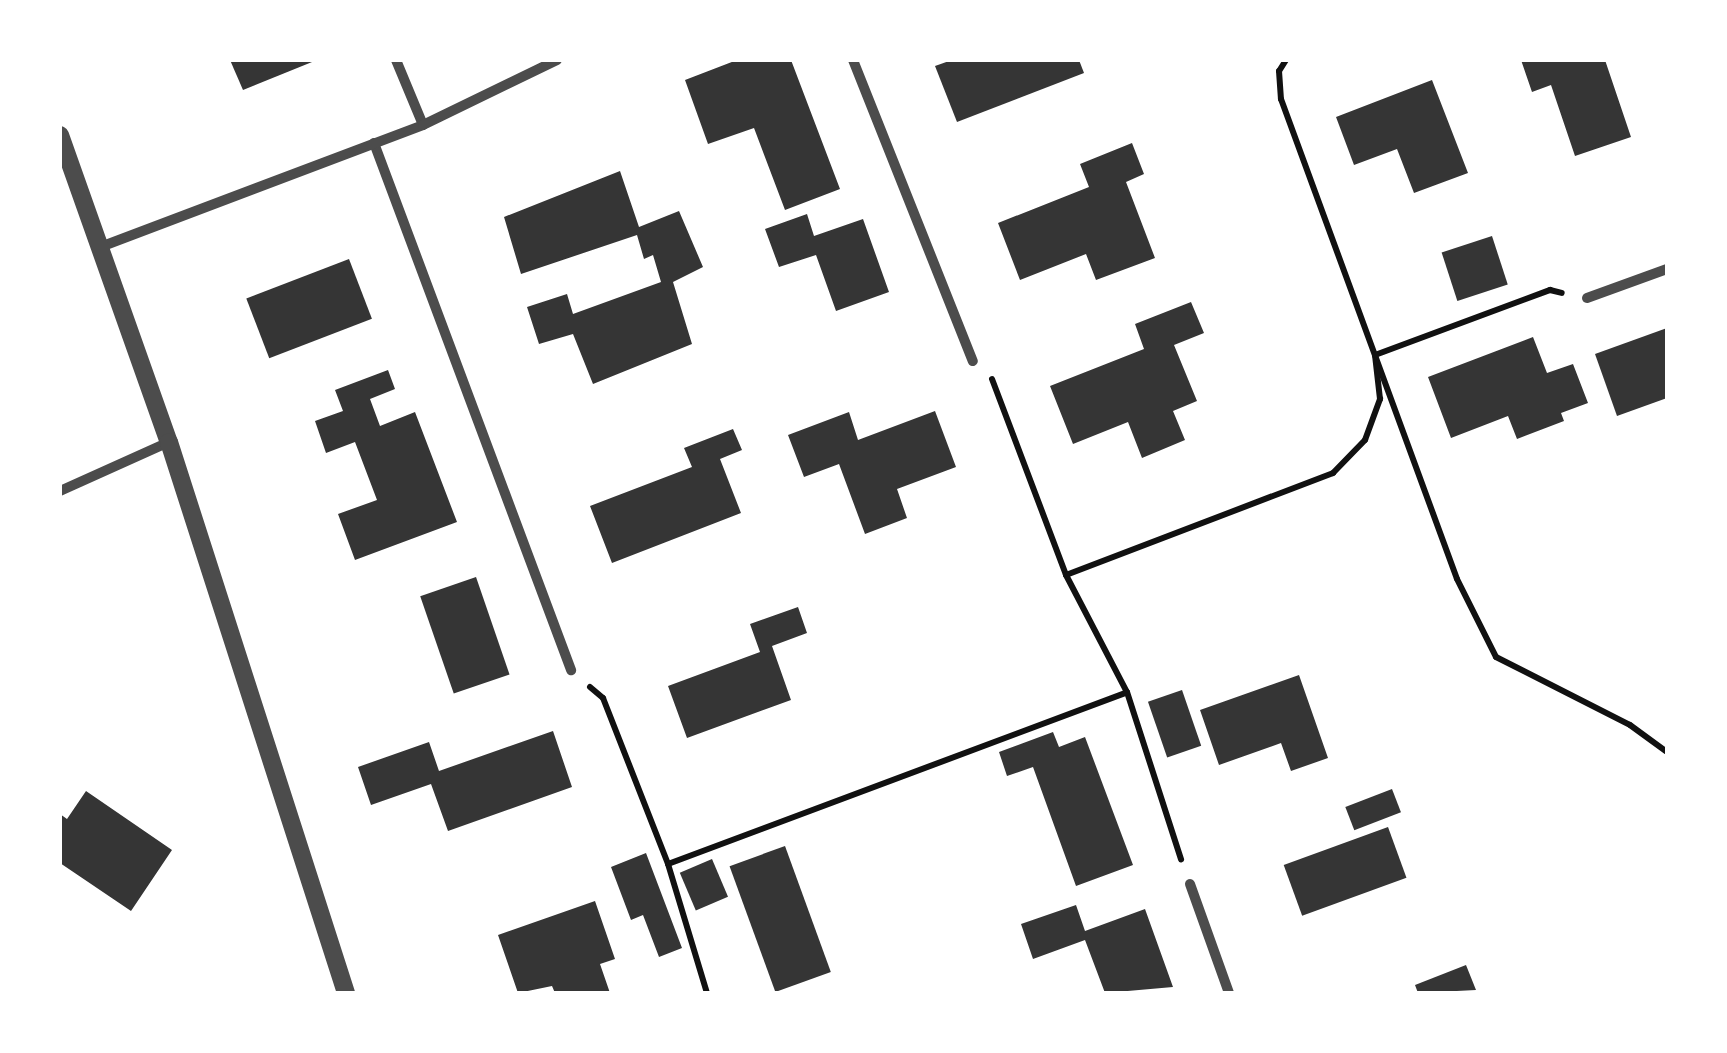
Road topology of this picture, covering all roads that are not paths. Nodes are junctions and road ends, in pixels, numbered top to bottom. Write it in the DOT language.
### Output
graph roads {
  1 [pos="396,60"];
  2 [pos="557,60"];
  3 [pos="853,60"];
  4 [pos="423,125"];
  5 [pos="60,136"];
  6 [pos="374,143"];
  7 [pos="103,246"];
  8 [pos="1667,269"];
  9 [pos="1586,298"];
  10 [pos="973,361"];
  11 [pos="169,442"];
  12 [pos="60,491"];
  13 [pos="571,670"];
  14 [pos="1190,884"];
  15 [pos="346,993"];
  16 [pos="1229,993"];
  1 -- 4 [label="street"];
  2 -- 4 [label="street"];
  3 -- 10 [label="street"];
  4 -- 6 [label="street"];
  5 -- 7 [label="street"];
  6 -- 7 [label="street"];
  6 -- 13 [label="street"];
  7 -- 11 [label="street"];
  8 -- 9 [label="street"];
  11 -- 12 [label="street"];
  11 -- 15 [label="street"];
  14 -- 16 [label="street"];
}
